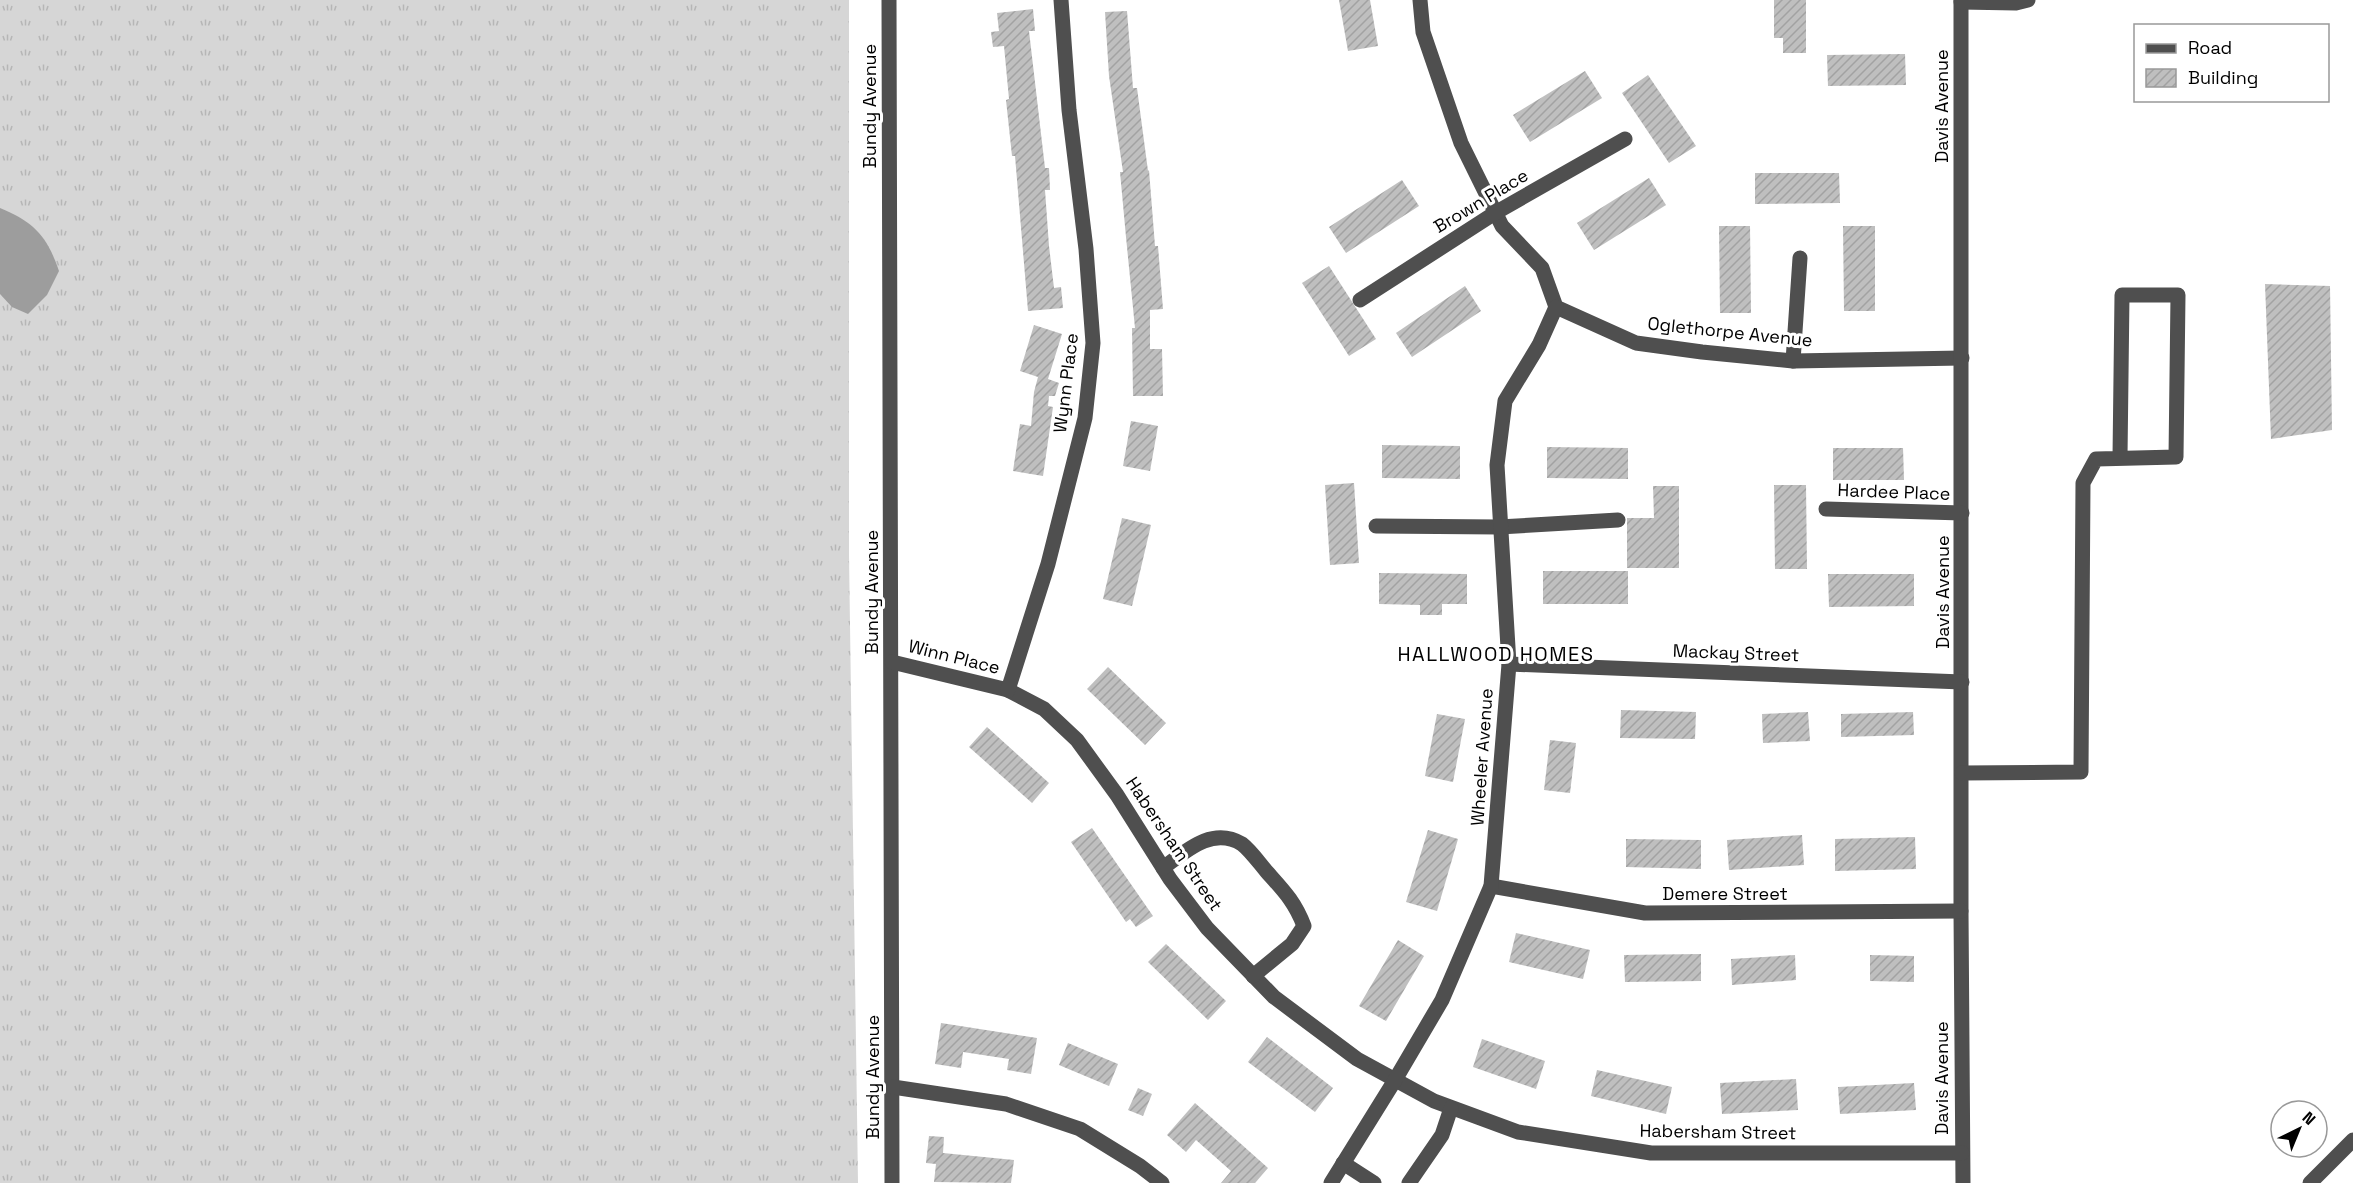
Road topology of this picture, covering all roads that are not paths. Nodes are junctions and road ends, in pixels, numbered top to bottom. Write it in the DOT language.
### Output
graph roads {
  1 [pos="889,0"];
  2 [pos="1061,0"];
  3 [pos="1420,0"];
  4 [pos="2028,0"];
  5 [pos="1961,1"];
  6 [pos="1625,139"];
  7 [pos="1495,213"];
  8 [pos="1800,258"];
  9 [pos="1360,300"];
  10 [pos="1556,307"];
  11 [pos="1962,358"];
  12 [pos="1793,361"];
  13 [pos="2120,457"];
  14 [pos="1826,509"];
  15 [pos="1962,513"];
  16 [pos="1618,520"];
  17 [pos="1376,526"];
  18 [pos="1499,527"];
  19 [pos="892,662"];
  20 [pos="1509,664"];
  21 [pos="1962,682"];
  22 [pos="1008,690"];
  23 [pos="1962,773"];
  24 [pos="1163,868"];
  25 [pos="1491,886"];
  26 [pos="1961,911"];
  27 [pos="1254,976"];
  28 [pos="1395,1080"];
  29 [pos="893,1087"];
  30 [pos="1451,1108"];
  31 [pos="2353,1140"];
  32 [pos="1962,1153"];
  33 [pos="1343,1163"];
  34 [pos="892,1183"];
  35 [pos="1162,1183"];
  36 [pos="1331,1183"];
  37 [pos="1374,1183"];
  38 [pos="1409,1183"];
  39 [pos="1963,1183"];
  40 [pos="2310,1183"];
  1 -- 19 [label="street, Bundy Avenue"];
  2 -- 22 [label="street, Wynn Place"];
  3 -- 7 [label="street"];
  4 -- 5 [label="street"];
  5 -- 11 [label="street, Davis Avenue"];
  6 -- 7 [label="street, Brown Place"];
  7 -- 9 [label="street, Brown Place"];
  7 -- 10 [label="street"];
  8 -- 12 [label="street"];
  10 -- 12 [label="street, Oglethorpe Avenue"];
  10 -- 18 [label="street, Wheeler Avenue"];
  11 -- 12 [label="street, Oglethorpe Avenue"];
  11 -- 15 [label="street, Davis Avenue"];
  13 -- 13 [label="street"];
  13 -- 23 [label="street"];
  14 -- 15 [label="street, Hardee Place"];
  15 -- 21 [label="street, Davis Avenue"];
  16 -- 18 [label="street"];
  17 -- 18 [label="street"];
  18 -- 20 [label="street, Wheeler Avenue"];
  19 -- 22 [label="street, Winn Place"];
  19 -- 29 [label="street, Bundy Avenue"];
  20 -- 21 [label="street, Mackay Street"];
  20 -- 25 [label="street, Wheeler Avenue"];
  21 -- 23 [label="street, Davis Avenue"];
  22 -- 24 [label="street, Habersham Street"];
  23 -- 26 [label="street, Davis Avenue"];
  24 -- 27 [label="street, Habersham Street"];
  24 -- 27 [label="street"];
  25 -- 26 [label="street, Demere Street"];
  25 -- 28 [label="street, Wheeler Avenue"];
  26 -- 32 [label="street, Davis Avenue"];
  27 -- 28 [label="street, Habersham Street"];
  28 -- 30 [label="street, Habersham Street"];
  28 -- 33 [label="street, Wheeler Avenue"];
  29 -- 34 [label="street, Bundy Avenue"];
  29 -- 35 [label="street"];
  30 -- 32 [label="street, Habersham Street"];
  30 -- 38 [label="street"];
  31 -- 40 [label="street"];
  32 -- 39 [label="street, Davis Avenue"];
  33 -- 36 [label="street, Wheeler Avenue"];
  33 -- 37 [label="street"];
}
